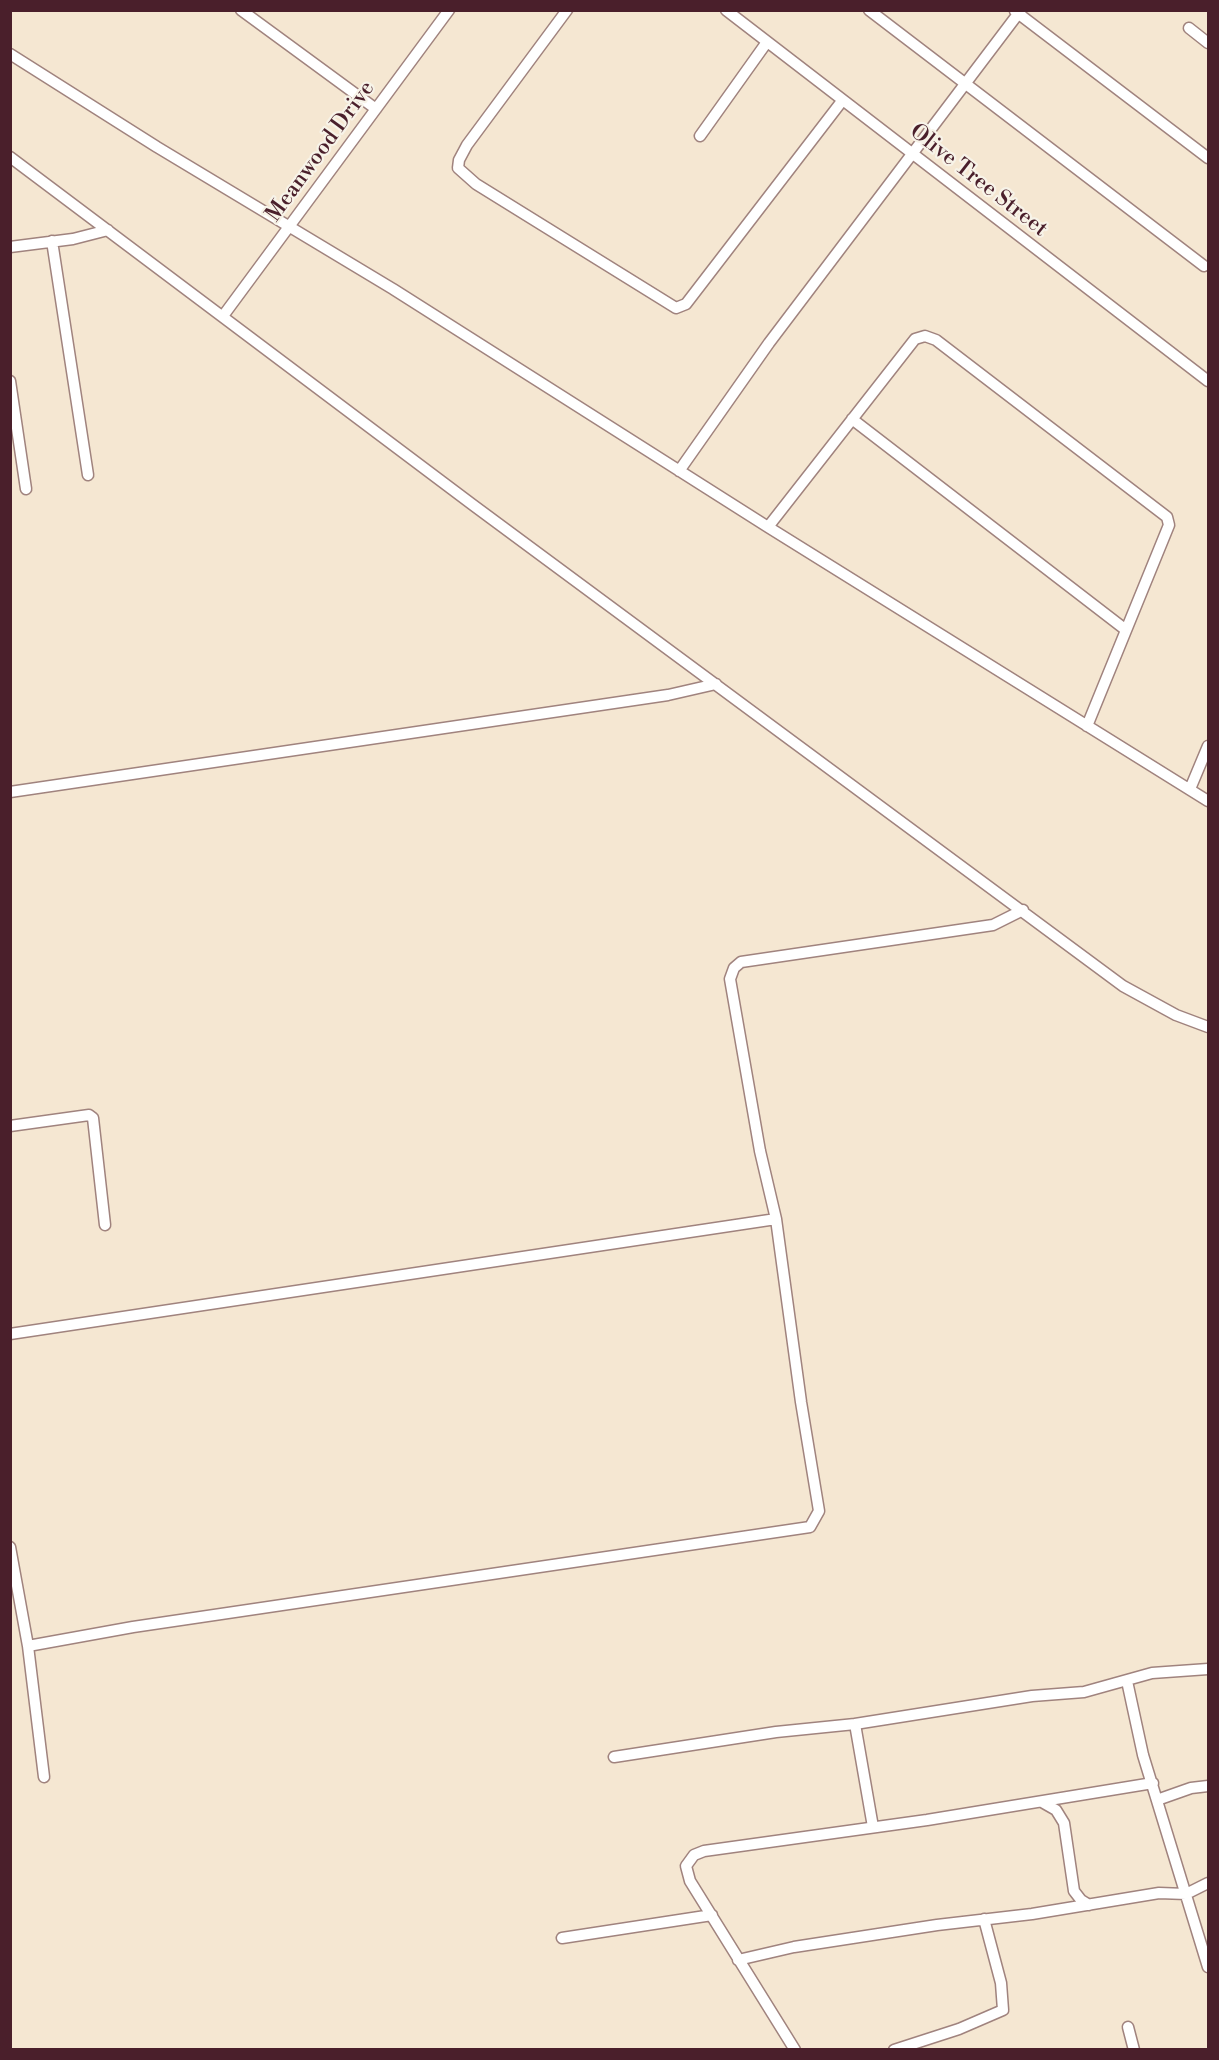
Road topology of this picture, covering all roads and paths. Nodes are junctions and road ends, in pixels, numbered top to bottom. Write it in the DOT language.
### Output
graph roads {
  1 [pos="241,10"];
  2 [pos="449,10"];
  3 [pos="567,10"];
  4 [pos="726,10"];
  5 [pos="869,10"];
  6 [pos="1018,12"];
  7 [pos="1188,28"];
  8 [pos="767,42"];
  9 [pos="1209,43"];
  10 [pos="10,54"];
  11 [pos="965,84"];
  12 [pos="842,101"];
  13 [pos="376,109"];
  14 [pos="700,136"];
  15 [pos="913,156"];
  16 [pos="10,157"];
  17 [pos="1209,158"];
  18 [pos="291,226"];
  19 [pos="108,230"];
  20 [pos="52,241"];
  21 [pos="10,247"];
  22 [pos="1204,266"];
  23 [pos="223,316"];
  24 [pos="10,381"];
  25 [pos="1209,381"];
  26 [pos="852,418"];
  27 [pos="679,471"];
  28 [pos="88,475"];
  29 [pos="26,489"];
  30 [pos="768,527"];
  31 [pos="1126,630"];
  32 [pos="716,684"];
  33 [pos="1087,726"];
  34 [pos="1209,746"];
  35 [pos="1190,789"];
  36 [pos="10,792"];
  37 [pos="1209,801"];
  38 [pos="1023,910"];
  39 [pos="1209,1027"];
  40 [pos="10,1126"];
  41 [pos="776,1219"];
  42 [pos="105,1224"];
  43 [pos="10,1334"];
  44 [pos="10,1547"];
  45 [pos="28,1646"];
  46 [pos="1209,1669"];
  47 [pos="1127,1681"];
  48 [pos="855,1724"];
  49 [pos="614,1757"];
  50 [pos="44,1777"];
  51 [pos="1153,1783"];
  52 [pos="1209,1786"];
  53 [pos="1157,1800"];
  54 [pos="1042,1802"];
  55 [pos="873,1827"];
  56 [pos="1209,1883"];
  57 [pos="1186,1894"];
  58 [pos="1089,1905"];
  59 [pos="712,1915"];
  60 [pos="984,1919"];
  61 [pos="562,1938"];
  62 [pos="738,1960"];
  63 [pos="1209,1967"];
  64 [pos="1128,2027"];
  65 [pos="795,2049"];
  66 [pos="894,2049"];
  67 [pos="1134,2049"];
  1 -- 13 [label="street"];
  2 -- 13 [label="street, Meanwood Drive"];
  3 -- 12 [label="street"];
  4 -- 8 [label="street, Olive Tree Street"];
  5 -- 11 [label="street"];
  6 -- 11 [label="street"];
  6 -- 17 [label="street"];
  7 -- 9 [label="street"];
  8 -- 12 [label="street, Olive Tree Street"];
  8 -- 14 [label="street"];
  10 -- 18 [label="street"];
  11 -- 15 [label="street"];
  11 -- 22 [label="street"];
  12 -- 15 [label="street, Olive Tree Street"];
  13 -- 18 [label="street, Meanwood Drive"];
  15 -- 25 [label="street, Olive Tree Street"];
  15 -- 27 [label="street"];
  16 -- 19 [label="street"];
  18 -- 23 [label="street, Meanwood Drive"];
  18 -- 27 [label="street"];
  19 -- 20 [label="street"];
  19 -- 23 [label="street"];
  20 -- 21 [label="street"];
  20 -- 28 [label="street"];
  23 -- 32 [label="street"];
  24 -- 29 [label="street"];
  26 -- 30 [label="street"];
  26 -- 31 [label="street"];
  26 -- 31 [label="street"];
  27 -- 30 [label="street"];
  30 -- 33 [label="street"];
  31 -- 33 [label="street"];
  32 -- 36 [label="street"];
  32 -- 38 [label="street"];
  33 -- 35 [label="street"];
  34 -- 35 [label="street"];
  35 -- 37 [label="street"];
  38 -- 39 [label="street"];
  38 -- 41 [label="street"];
  40 -- 42 [label="street"];
  41 -- 43 [label="street"];
  41 -- 45 [label="street"];
  44 -- 45 [label="street"];
  45 -- 50 [label="street"];
  46 -- 47 [label="street"];
  47 -- 48 [label="street"];
  47 -- 51 [label="street"];
  48 -- 49 [label="street"];
  48 -- 55 [label="street"];
  51 -- 53 [label="street"];
  51 -- 54 [label="street"];
  52 -- 53 [label="street"];
  53 -- 57 [label="street"];
  54 -- 55 [label="street"];
  54 -- 58 [label="street"];
  55 -- 59 [label="street"];
  56 -- 57 [label="street"];
  57 -- 58 [label="street"];
  57 -- 63 [label="street"];
  58 -- 60 [label="street"];
  59 -- 61 [label="street"];
  59 -- 62 [label="street"];
  60 -- 62 [label="street"];
  60 -- 66 [label="street"];
  62 -- 65 [label="street"];
  64 -- 67 [label="street"];
}
